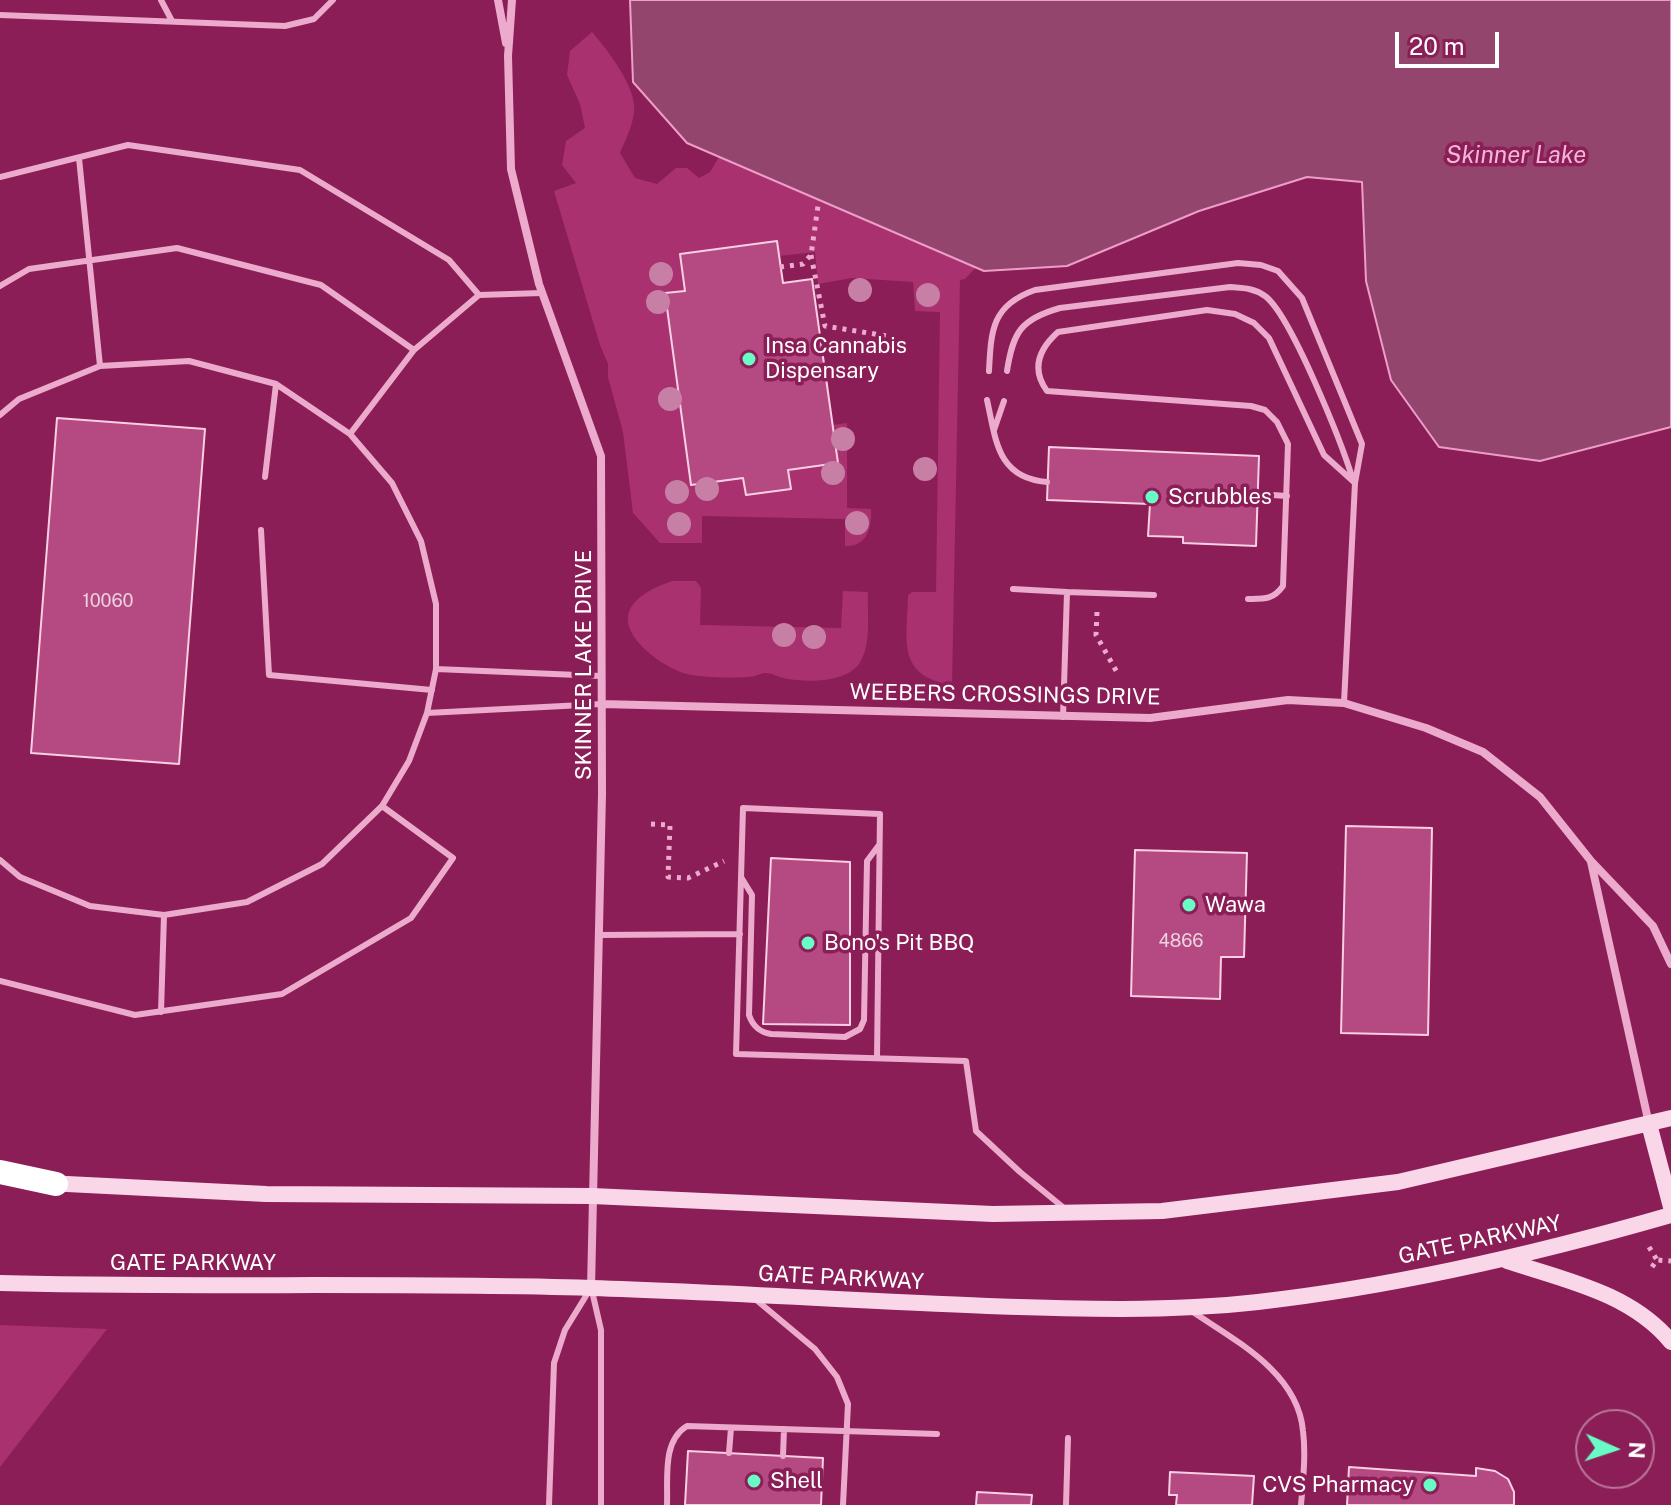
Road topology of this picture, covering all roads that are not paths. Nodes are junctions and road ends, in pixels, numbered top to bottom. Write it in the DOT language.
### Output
graph roads {
  1 [pos="161,0"];
  2 [pos="333,0"];
  3 [pos="498,0"];
  4 [pos="512,0"];
  5 [pos="0,15"];
  6 [pos="172,21"];
  7 [pos="508,56"];
  8 [pos="79,158"];
  9 [pos="0,177"];
  10 [pos="91,260"];
  11 [pos="0,286"];
  12 [pos="542,293"];
  13 [pos="479,295"];
  14 [pos="414,350"];
  15 [pos="100,366"];
  16 [pos="989,371"];
  17 [pos="1007,371"];
  18 [pos="276,384"];
  19 [pos="987,400"];
  20 [pos="1004,401"];
  21 [pos="0,415"];
  22 [pos="994,430"];
  23 [pos="350,434"];
  24 [pos="265,477"];
  25 [pos="1047,482"];
  26 [pos="1355,483"];
  27 [pos="1258,494"];
  28 [pos="1287,496"];
  29 [pos="261,530"];
  30 [pos="1013,589"];
  31 [pos="1067,592"];
  32 [pos="1154,595"];
  33 [pos="1248,599"];
  34 [pos="436,669"];
  35 [pos="601,676"];
  36 [pos="432,690"];
  37 [pos="1344,703"];
  38 [pos="602,704"];
  39 [pos="427,713"];
  40 [pos="1063,717"];
  41 [pos="382,806"];
  42 [pos="880,844"];
  43 [pos="0,860"];
  44 [pos="1591,861"];
  45 [pos="741,877"];
  46 [pos="164,915"];
  47 [pos="740,934"];
  48 [pos="598,935"];
  49 [pos="1671,964"];
  50 [pos="0,981"];
  51 [pos="161,1012"];
  52 [pos="877,1058"];
  53 [pos="1671,1118"];
  54 [pos="1649,1124"];
  55 [pos="0,1172"];
  56 [pos="0,1182"];
  57 [pos="56,1184"];
  58 [pos="592,1196"];
  59 [pos="1671,1207"];
  60 [pos="1070,1213"];
  61 [pos="1671,1215"];
  62 [pos="1505,1261"];
  63 [pos="0,1283"];
  64 [pos="591,1288"];
  65 [pos="751,1296"];
  66 [pos="1183,1306"];
  67 [pos="1671,1342"];
  68 [pos="731,1428"];
  69 [pos="784,1429"];
  70 [pos="846,1432"];
  71 [pos="937,1434"];
  72 [pos="1068,1438"];
  73 [pos="729,1453"];
  74 [pos="783,1456"];
  75 [pos="549,1505"];
  76 [pos="601,1505"];
  77 [pos="667,1505"];
  78 [pos="843,1505"];
  79 [pos="1066,1505"];
  80 [pos="1301,1505"];
  1 -- 6 [label="lane"];
  2 -- 6 [label="lane"];
  3 -- 7 [label="street, SKINNER LAKE DRIVE"];
  4 -- 7 [label="street, SKINNER LAKE DRIVE"];
  5 -- 6 [label="lane"];
  7 -- 12 [label="street, SKINNER LAKE DRIVE"];
  8 -- 9 [label="lane"];
  8 -- 10 [label="lane"];
  8 -- 13 [label="lane"];
  10 -- 11 [label="lane"];
  10 -- 14 [label="lane"];
  10 -- 15 [label="lane"];
  12 -- 13 [label="lane"];
  12 -- 35 [label="street, SKINNER LAKE DRIVE"];
  13 -- 14 [label="lane"];
  14 -- 23 [label="lane"];
  15 -- 18 [label="lane"];
  15 -- 21 [label="lane"];
  16 -- 26 [label="lane"];
  17 -- 26 [label="lane"];
  18 -- 23 [label="lane"];
  18 -- 24 [label="lane"];
  19 -- 22 [label="lane"];
  20 -- 22 [label="lane"];
  22 -- 25 [label="lane"];
  23 -- 34 [label="lane"];
  26 -- 28 [label="lane"];
  26 -- 37 [label="lane"];
  27 -- 28 [label="lane"];
  28 -- 33 [label="lane"];
  29 -- 36 [label="lane"];
  30 -- 31 [label="lane"];
  31 -- 32 [label="lane"];
  31 -- 40 [label="lane"];
  34 -- 35 [label="lane"];
  34 -- 36 [label="lane"];
  35 -- 38 [label="street, SKINNER LAKE DRIVE"];
  36 -- 39 [label="lane"];
  37 -- 40 [label="street, WEEBERS CROSSINGS DRIVE"];
  37 -- 44 [label="street, WEEBERS CROSSINGS DRIVE"];
  38 -- 39 [label="lane"];
  38 -- 40 [label="street, WEEBERS CROSSINGS DRIVE"];
  38 -- 48 [label="street, SKINNER LAKE DRIVE"];
  39 -- 41 [label="lane"];
  41 -- 46 [label="lane"];
  41 -- 51 [label="lane"];
  42 -- 45 [label="lane"];
  42 -- 45 [label="lane"];
  42 -- 52 [label="lane"];
  43 -- 46 [label="lane"];
  44 -- 49 [label="street, WEEBERS CROSSINGS DRIVE"];
  44 -- 54 [label="street, WEEBERS CROSSINGS DRIVE"];
  45 -- 47 [label="lane"];
  46 -- 51 [label="lane"];
  47 -- 48 [label="lane"];
  47 -- 52 [label="lane"];
  48 -- 58 [label="street, SKINNER LAKE DRIVE"];
  50 -- 51 [label="lane"];
  52 -- 60 [label="lane"];
  53 -- 54 [label="main road"];
  54 -- 59 [label="main road"];
  54 -- 60 [label="main road"];
  55 -- 57 [label="highway"];
  56 -- 57 [label="main road"];
  57 -- 58 [label="main road"];
  58 -- 60 [label="main road"];
  58 -- 64 [label="street, SKINNER LAKE DRIVE"];
  61 -- 62 [label="main road, GATE PARKWAY"];
  62 -- 66 [label="main road, GATE PARKWAY"];
  62 -- 67 [label="main road"];
  63 -- 64 [label="main road, GATE PARKWAY"];
  64 -- 65 [label="main road, GATE PARKWAY"];
  64 -- 75 [label="lane"];
  64 -- 76 [label="lane"];
  65 -- 66 [label="main road, GATE PARKWAY"];
  65 -- 70 [label="lane"];
  66 -- 80 [label="lane"];
  68 -- 69 [label="lane"];
  68 -- 73 [label="lane"];
  68 -- 77 [label="lane"];
  69 -- 70 [label="lane"];
  69 -- 74 [label="lane"];
  70 -- 71 [label="lane"];
  70 -- 78 [label="lane"];
  72 -- 79 [label="lane"];
}
